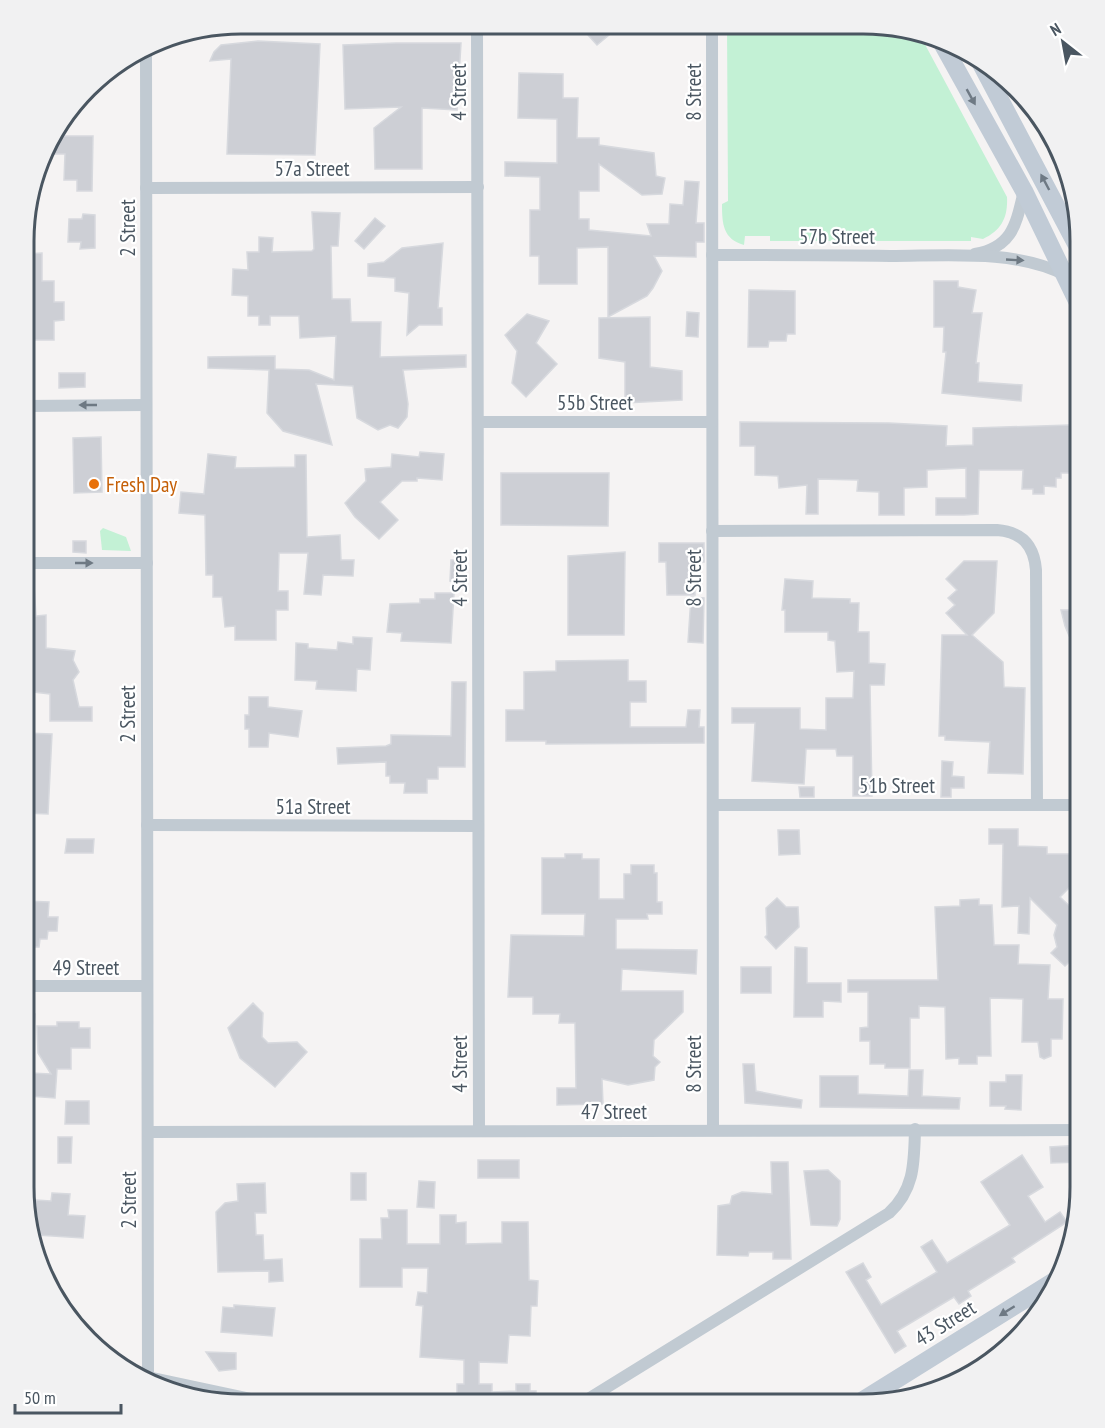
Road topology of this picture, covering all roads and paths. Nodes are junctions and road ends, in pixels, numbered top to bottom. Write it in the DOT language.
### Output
graph roads {
  1 [pos="477,34"];
  2 [pos="712,34"];
  3 [pos="947,52"];
  4 [pos="146,58"];
  5 [pos="987,76"];
  6 [pos="478,187"];
  7 [pos="146,188"];
  8 [pos="1024,191"];
  9 [pos="1070,231"];
  10 [pos="712,255"];
  11 [pos="962,256"];
  12 [pos="1065,275"];
  13 [pos="1070,286"];
  14 [pos="146,405"];
  15 [pos="34,406"];
  16 [pos="478,422"];
  17 [pos="712,422"];
  18 [pos="712,531"];
  19 [pos="147,563"];
  20 [pos="34,564"];
  21 [pos="713,805"];
  22 [pos="1037,805"];
  23 [pos="1070,805"];
  24 [pos="147,825"];
  25 [pos="478,826"];
  26 [pos="34,986"];
  27 [pos="147,986"];
  28 [pos="915,1129"];
  29 [pos="713,1130"];
  30 [pos="1070,1130"];
  31 [pos="479,1131"];
  32 [pos="148,1132"];
  33 [pos="1044,1287"];
  34 [pos="148,1371"];
  35 [pos="183,1385"];
  36 [pos="220,1392"];
  37 [pos="598,1393"];
  38 [pos="874,1393"];
  1 -- 6 [label="street, 4 Street"];
  2 -- 10 [label="street, 8 Street"];
  3 -- 8 [label="main road, one-way"];
  4 -- 7 [label="street, 2 Street"];
  9 -- 5 [label="main road, one-way"];
  6 -- 7 [label="street, 57a Street"];
  6 -- 16 [label="street, 4 Street"];
  7 -- 14 [label="street, 2 Street"];
  8 -- 11 [label="street, 57b Street"];
  8 -- 12 [label="main road"];
  10 -- 11 [label="street, 57b Street"];
  10 -- 17 [label="street, 8 Street"];
  11 -- 12 [label="street, 57b Street, one-way"];
  12 -- 13 [label="main road"];
  14 -- 15 [label="street, one-way"];
  14 -- 19 [label="street, 2 Street"];
  16 -- 17 [label="street, 55b Street"];
  16 -- 25 [label="street, 4 Street"];
  17 -- 18 [label="street, 8 Street"];
  18 -- 21 [label="street, 8 Street"];
  18 -- 22 [label="street"];
  20 -- 19 [label="street, one-way"];
  19 -- 24 [label="street, 2 Street"];
  21 -- 22 [label="street, 51b Street"];
  21 -- 29 [label="street, 8 Street"];
  22 -- 23 [label="street, 51b Street"];
  24 -- 25 [label="street, 51a Street"];
  24 -- 27 [label="street, 2 Street"];
  25 -- 31 [label="street, 4 Street"];
  26 -- 27 [label="street, 49 Street"];
  27 -- 32 [label="street, 2 Street"];
  28 -- 29 [label="street, 47 Street"];
  28 -- 30 [label="street, 47 Street"];
  28 -- 37 [label="street"];
  29 -- 31 [label="street, 47 Street"];
  31 -- 32 [label="street, 47 Street"];
  32 -- 34 [label="street, 2 Street"];
  33 -- 38 [label="main road, 43 Street, one-way"];
  35 -- 36 [label="street"];
}
